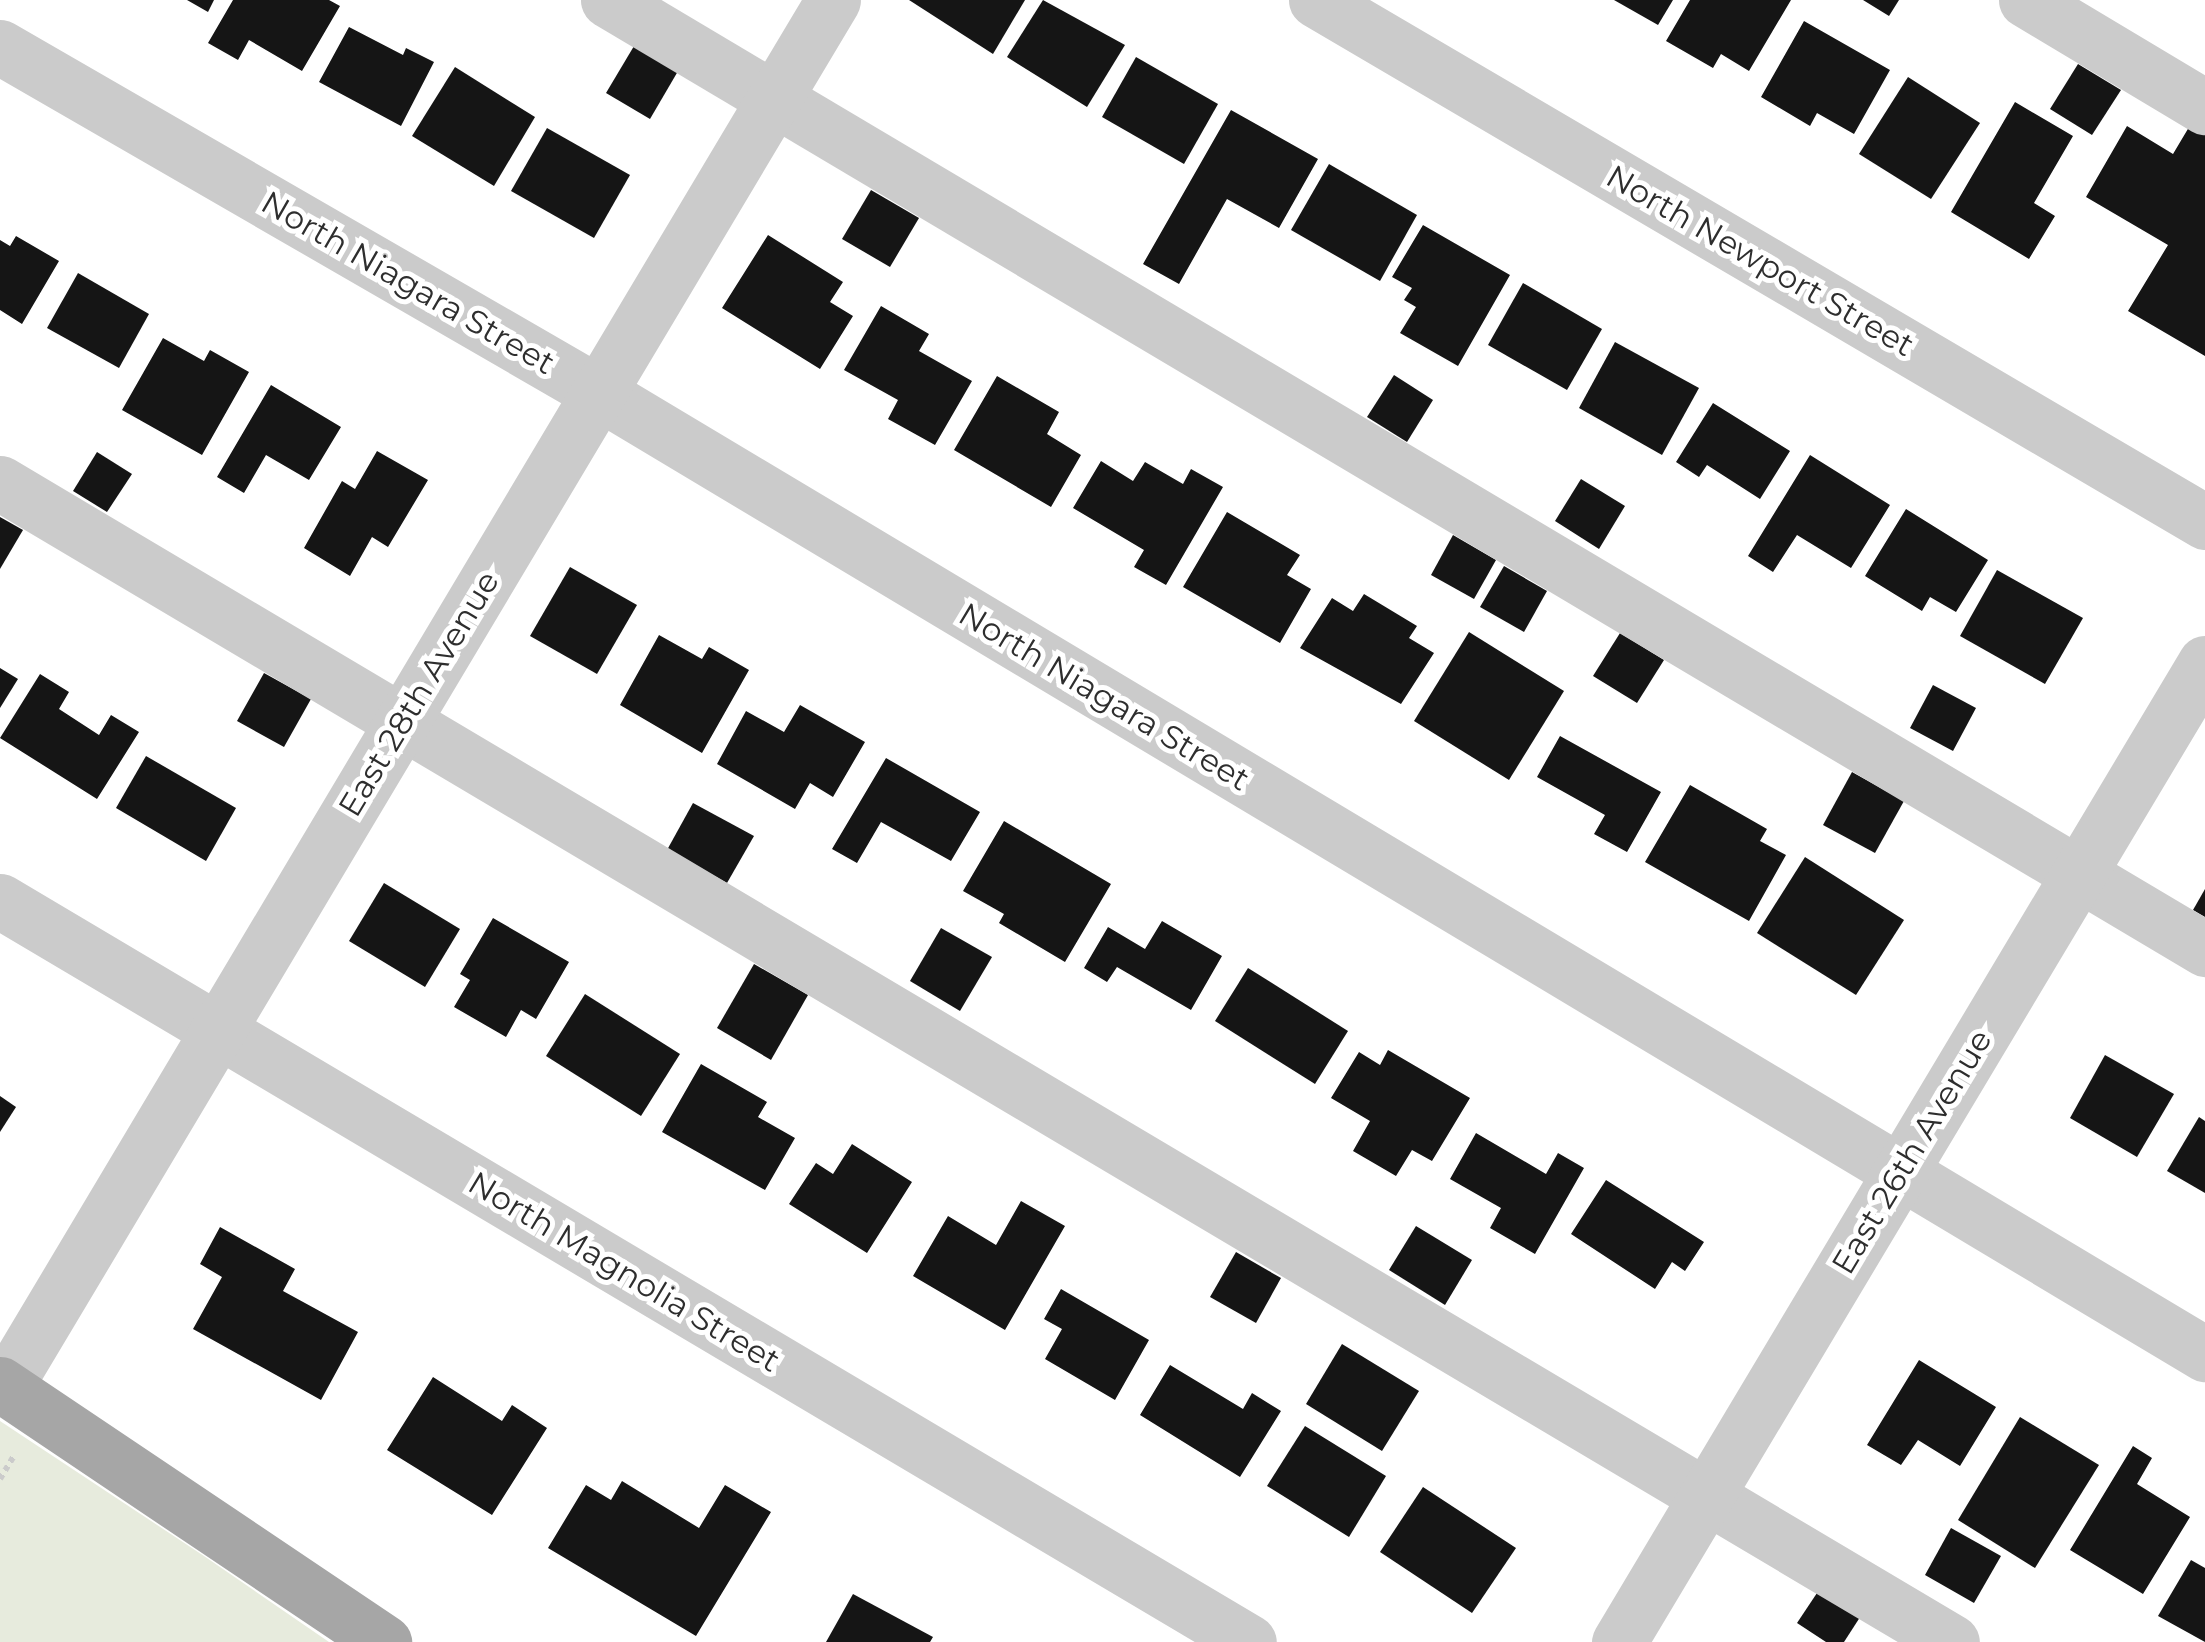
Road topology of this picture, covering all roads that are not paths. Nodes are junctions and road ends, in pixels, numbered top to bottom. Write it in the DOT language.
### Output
graph roads {
  1 [pos="608,0"];
  2 [pos="833,0"];
  3 [pos="1316,0"];
  4 [pos="2026,0"];
  5 [pos="0,47"];
  6 [pos="774,99"];
  7 [pos="2205,106"];
  8 [pos="599,393"];
  9 [pos="0,483"];
  10 [pos="2205,522"];
  11 [pos="2205,663"];
  12 [pos="402,722"];
  13 [pos="2078,874"];
  14 [pos="0,901"];
  15 [pos="2205,949"];
  16 [pos="218,1031"];
  17 [pos="1898,1175"];
  18 [pos="2205,1354"];
  19 [pos="3,1386"];
  20 [pos="1706,1496"];
  21 [pos="384,1642"];
  22 [pos="1249,1642"];
  23 [pos="1619,1642"];
  24 [pos="1952,1642"];
  1 -- 6 [label="street"];
  2 -- 6 [label="street, East 28th Avenue"];
  3 -- 10 [label="street, North Newport Street"];
  4 -- 7 [label="street"];
  5 -- 8 [label="street, North Niagara Street"];
  6 -- 8 [label="street, East 28th Avenue"];
  6 -- 13 [label="street"];
  8 -- 12 [label="street, East 28th Avenue"];
  8 -- 17 [label="street, North Niagara Street"];
  9 -- 12 [label="street"];
  11 -- 13 [label="street, East 26th Avenue"];
  12 -- 16 [label="street, East 28th Avenue"];
  12 -- 20 [label="street"];
  13 -- 15 [label="street"];
  13 -- 17 [label="street, East 26th Avenue"];
  14 -- 16 [label="street, North Magnolia Street"];
  16 -- 19 [label="street, East 28th Avenue"];
  16 -- 22 [label="street, North Magnolia Street"];
  17 -- 18 [label="street, North Niagara Street"];
  17 -- 20 [label="street, East 26th Avenue"];
  19 -- 21 [label="main road"];
  20 -- 23 [label="street, East 26th Avenue"];
  20 -- 24 [label="street"];
}
